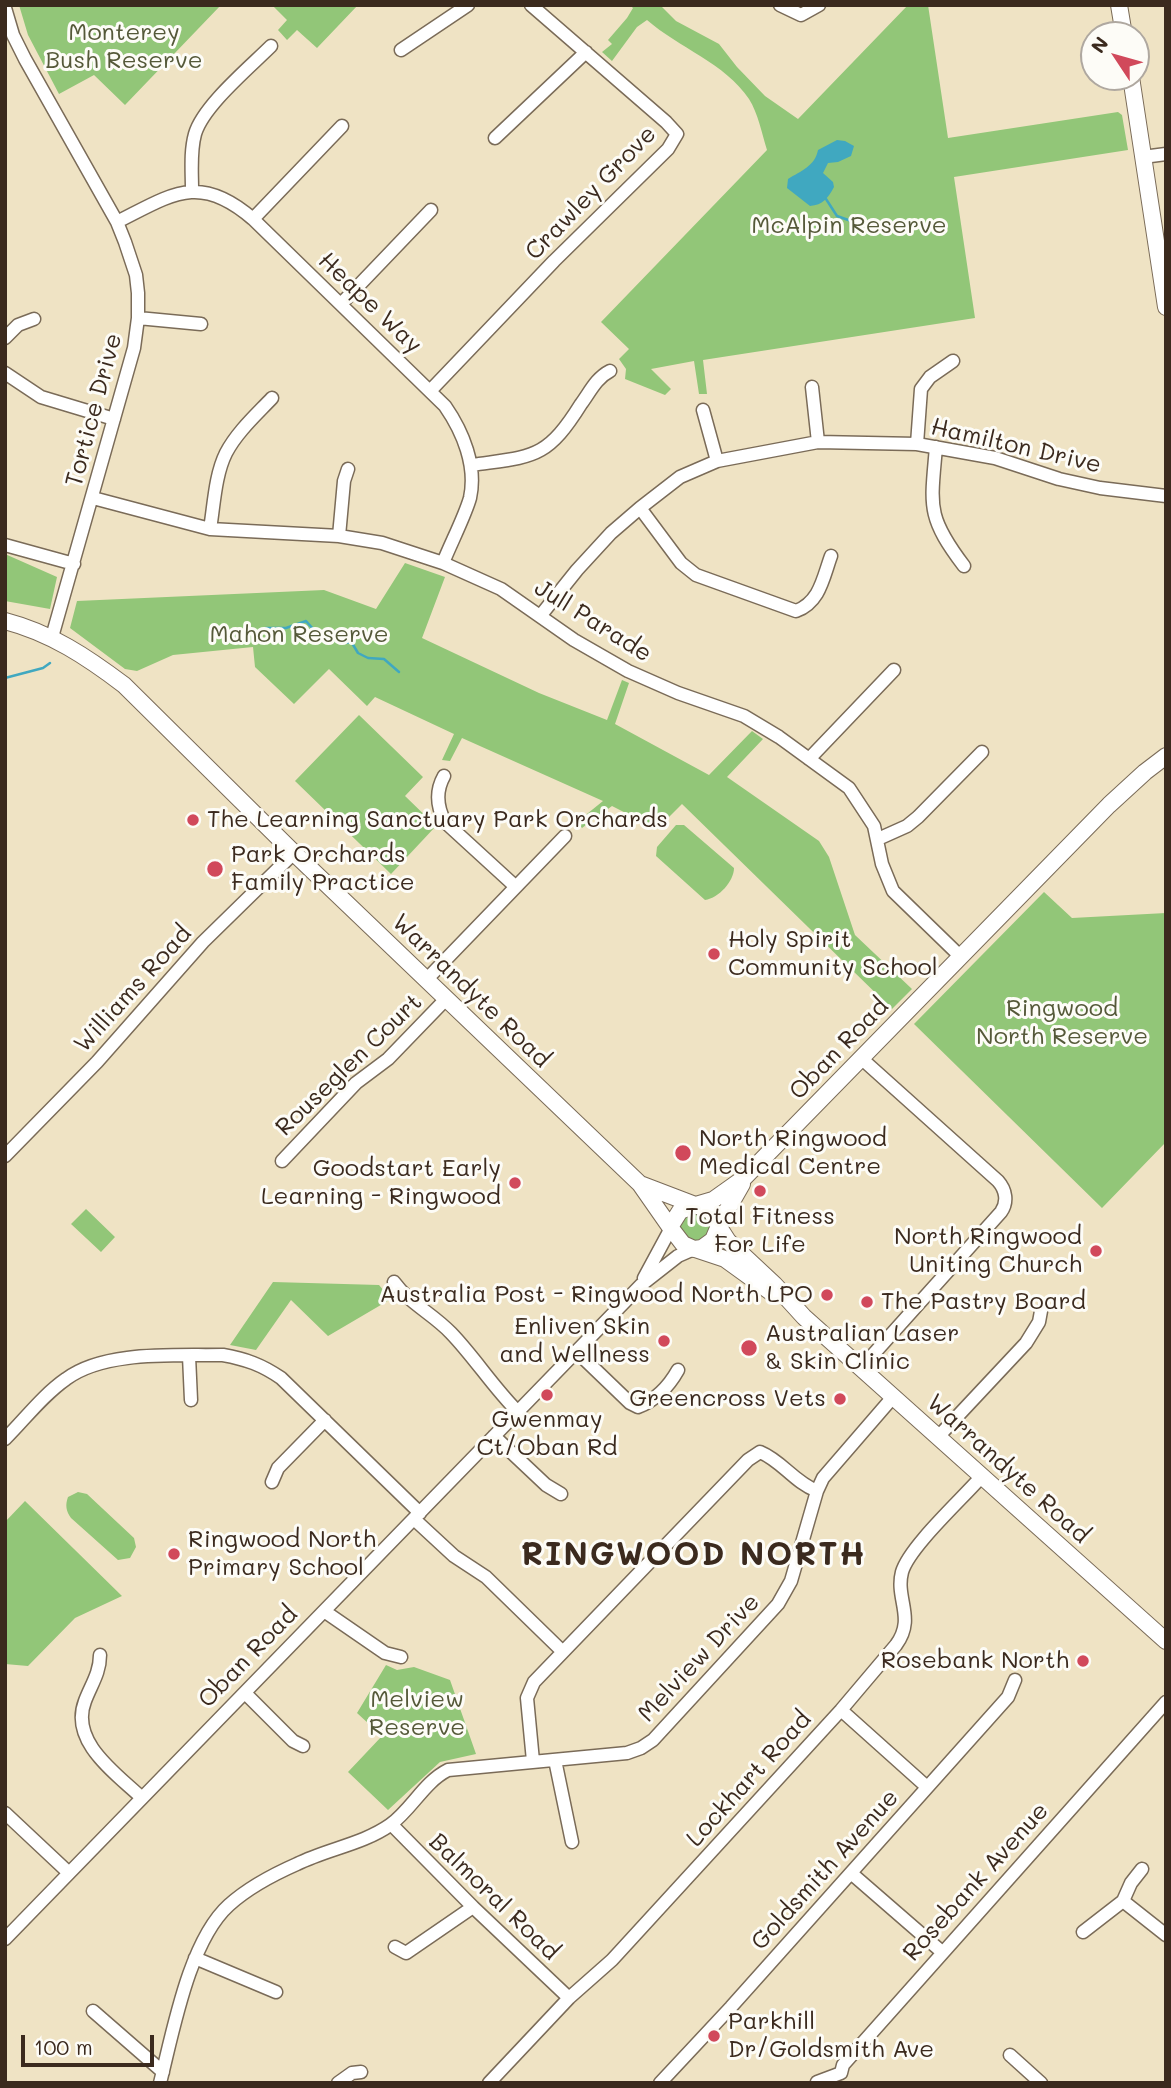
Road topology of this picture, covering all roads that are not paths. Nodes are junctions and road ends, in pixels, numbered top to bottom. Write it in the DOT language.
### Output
graph roads {
  1 [pos="468,5"];
  2 [pos="531,5"];
  3 [pos="780,5"];
  4 [pos="819,5"];
  5 [pos="5,8"];
  6 [pos="271,46"];
  7 [pos="401,50"];
  8 [pos="586,52"];
  9 [pos="1132,91"];
  10 [pos="342,126"];
  11 [pos="495,138"];
  12 [pos="1166,154"];
  13 [pos="1143,157"];
  14 [pos="192,190"];
  15 [pos="431,210"];
  16 [pos="253,219"];
  17 [pos="117,222"];
  18 [pos="341,304"];
  19 [pos="1166,307"];
  20 [pos="138,318"];
  21 [pos="34,319"];
  22 [pos="201,324"];
  23 [pos="5,338"];
  24 [pos="953,361"];
  25 [pos="610,371"];
  26 [pos="5,373"];
  27 [pos="812,387"];
  28 [pos="430,391"];
  29 [pos="272,398"];
  30 [pos="703,410"];
  31 [pos="114,419"];
  32 [pos="818,442"];
  33 [pos="917,444"];
  34 [pos="936,447"];
  35 [pos="717,461"];
  36 [pos="472,465"];
  37 [pos="348,469"];
  38 [pos="1166,496"];
  39 [pos="93,498"];
  40 [pos="640,508"];
  41 [pos="210,529"];
  42 [pos="339,536"];
  43 [pos="5,545"];
  44 [pos="831,556"];
  45 [pos="443,563"];
  46 [pos="74,564"];
  47 [pos="964,566"];
  48 [pos="541,615"];
  49 [pos="5,621"];
  50 [pos="52,637"];
  51 [pos="894,670"];
  52 [pos="1166,745"];
  53 [pos="982,752"];
  54 [pos="1166,756"];
  55 [pos="809,759"];
  56 [pos="444,776"];
  57 [pos="1113,801"];
  58 [pos="565,836"];
  59 [pos="878,839"];
  60 [pos="294,853"];
  61 [pos="516,887"];
  62 [pos="961,957"];
  63 [pos="427,979"];
  64 [pos="446,999"];
  65 [pos="862,1059"];
  66 [pos="5,1156"];
  67 [pos="282,1161"];
  68 [pos="744,1178"];
  69 [pos="640,1184"];
  70 [pos="696,1205"];
  71 [pos="719,1226"];
  72 [pos="671,1227"];
  73 [pos="695,1249"];
  74 [pos="394,1282"];
  75 [pos="641,1285"];
  76 [pos="789,1303"];
  77 [pos="1041,1311"];
  78 [pos="577,1352"];
  79 [pos="189,1356"];
  80 [pos="861,1368"];
  81 [pos="678,1370"];
  82 [pos="893,1397"];
  83 [pos="191,1400"];
  84 [pos="518,1412"];
  85 [pos="325,1420"];
  86 [pos="495,1436"];
  87 [pos="938,1437"];
  88 [pos="5,1440"];
  89 [pos="982,1476"];
  90 [pos="272,1482"];
  91 [pos="817,1490"];
  92 [pos="561,1493"];
  93 [pos="417,1516"];
  94 [pos="324,1611"];
  95 [pos="1166,1641"];
  96 [pos="563,1652"];
  97 [pos="100,1655"];
  98 [pos="401,1657"];
  99 [pos="1015,1681"];
  100 [pos="245,1693"];
  101 [pos="1166,1702"];
  102 [pos="841,1710"];
  103 [pos="303,1746"];
  104 [pos="555,1760"];
  105 [pos="533,1762"];
  106 [pos="927,1787"];
  107 [pos="142,1798"];
  108 [pos="5,1813"];
  109 [pos="391,1824"];
  110 [pos="572,1842"];
  111 [pos="1142,1870"];
  112 [pos="69,1873"];
  113 [pos="851,1873"];
  114 [pos="1123,1901"];
  115 [pos="472,1907"];
  116 [pos="1083,1931"];
  117 [pos="1166,1935"];
  118 [pos="5,1939"];
  119 [pos="395,1947"];
  120 [pos="942,1952"];
  121 [pos="195,1958"];
  122 [pos="276,1992"];
  123 [pos="569,1998"];
  124 [pos="93,2011"];
  125 [pos="1010,2055"];
  126 [pos="361,2072"];
  127 [pos="841,2073"];
  128 [pos="161,2077"];
  129 [pos="817,2082"];
  130 [pos="338,2083"];
  131 [pos="489,2083"];
  132 [pos="660,2083"];
  133 [pos="851,2083"];
  134 [pos="1041,2083"];
  1 -- 7 [label="street"];
  2 -- 8 [label="street, Crawley Grove"];
  3 -- 4 [label="street"];
  5 -- 17 [label="street, Tortice Drive"];
  6 -- 14 [label="street"];
  8 -- 11 [label="street"];
  8 -- 28 [label="street, Crawley Grove"];
  9 -- 13 [label="main road"];
  10 -- 16 [label="street"];
  12 -- 13 [label="street"];
  13 -- 19 [label="main road"];
  14 -- 16 [label="street, Heape Way"];
  14 -- 17 [label="street"];
  15 -- 18 [label="street"];
  16 -- 18 [label="street, Heape Way"];
  17 -- 20 [label="street, Tortice Drive"];
  18 -- 28 [label="street, Heape Way"];
  20 -- 22 [label="street"];
  20 -- 31 [label="street, Tortice Drive"];
  21 -- 23 [label="street"];
  24 -- 33 [label="street"];
  25 -- 36 [label="street"];
  26 -- 31 [label="street"];
  27 -- 32 [label="street"];
  28 -- 36 [label="street, Heape Way"];
  29 -- 41 [label="street"];
  30 -- 35 [label="street"];
  31 -- 39 [label="street, Tortice Drive"];
  32 -- 33 [label="street, Hamilton Drive"];
  32 -- 35 [label="street, Hamilton Drive"];
  33 -- 34 [label="street, Hamilton Drive"];
  34 -- 38 [label="street, Hamilton Drive"];
  34 -- 47 [label="street"];
  35 -- 40 [label="street, Hamilton Drive"];
  36 -- 45 [label="street, Heape Way"];
  37 -- 42 [label="street"];
  39 -- 41 [label="street, Jull Parade"];
  39 -- 46 [label="street, Tortice Drive"];
  40 -- 44 [label="street"];
  40 -- 48 [label="street, Hamilton Drive"];
  41 -- 42 [label="street, Jull Parade"];
  42 -- 45 [label="street, Jull Parade"];
  43 -- 46 [label="street"];
  45 -- 48 [label="street, Jull Parade"];
  46 -- 50 [label="street, Tortice Drive"];
  48 -- 55 [label="street, Jull Parade"];
  49 -- 50 [label="main road, Warrandyte Road"];
  50 -- 60 [label="main road, Warrandyte Road"];
  51 -- 55 [label="street"];
  52 -- 57 [label="main road, Oban Road"];
  53 -- 59 [label="street"];
  54 -- 57 [label="main road, Oban Road"];
  55 -- 59 [label="street, Jull Parade"];
  56 -- 61 [label="street"];
  57 -- 62 [label="main road, Oban Road"];
  58 -- 61 [label="street"];
  59 -- 62 [label="street, Jull Parade"];
  60 -- 63 [label="main road, Warrandyte Road"];
  60 -- 66 [label="street, Williams Road"];
  61 -- 63 [label="street"];
  62 -- 65 [label="main road, Oban Road"];
  63 -- 64 [label="main road, Warrandyte Road"];
  64 -- 67 [label="street, Rouseglen Court"];
  64 -- 69 [label="main road, Warrandyte Road"];
  65 -- 68 [label="main road, Oban Road"];
  65 -- 80 [label="street"];
  68 -- 70 [label="main road, Oban Road"];
  68 -- 71 [label="main road, Oban Road"];
  69 -- 70 [label="main road, Warrandyte Road"];
  69 -- 72 [label="main road, Warrandyte Road"];
  70 -- 71 [label="main road"];
  70 -- 72 [label="main road"];
  71 -- 73 [label="main road"];
  71 -- 76 [label="main road, Warrandyte Road"];
  72 -- 73 [label="main road"];
  72 -- 75 [label="street, Oban Road"];
  73 -- 75 [label="street, Oban Road"];
  73 -- 76 [label="main road, Warrandyte Road"];
  74 -- 84 [label="street"];
  75 -- 78 [label="street, Oban Road"];
  76 -- 80 [label="main road, Warrandyte Road"];
  77 -- 87 [label="street"];
  78 -- 81 [label="street"];
  78 -- 84 [label="street, Oban Road"];
  79 -- 83 [label="street"];
  79 -- 85 [label="street"];
  79 -- 88 [label="street"];
  80 -- 82 [label="main road, Warrandyte Road"];
  82 -- 87 [label="main road, Warrandyte Road"];
  82 -- 91 [label="street, Melview Drive"];
  84 -- 86 [label="street, Oban Road"];
  85 -- 90 [label="street"];
  85 -- 93 [label="street"];
  86 -- 92 [label="street"];
  86 -- 93 [label="street, Oban Road"];
  87 -- 89 [label="main road, Warrandyte Road"];
  89 -- 95 [label="main road, Warrandyte Road"];
  89 -- 102 [label="street, Lockhart Road"];
  91 -- 96 [label="street"];
  91 -- 104 [label="street, Melview Drive"];
  93 -- 94 [label="street, Oban Road"];
  93 -- 96 [label="street"];
  94 -- 98 [label="street"];
  94 -- 100 [label="street, Oban Road"];
  96 -- 105 [label="street"];
  97 -- 107 [label="street"];
  99 -- 106 [label="street, Goldsmith Avenue"];
  100 -- 103 [label="street"];
  100 -- 107 [label="street, Oban Road"];
  101 -- 120 [label="street, Rosebank Avenue"];
  102 -- 106 [label="street"];
  102 -- 123 [label="street, Lockhart Road"];
  104 -- 105 [label="street, Melview Drive"];
  104 -- 110 [label="street"];
  105 -- 109 [label="street, Melview Drive"];
  106 -- 113 [label="street, Goldsmith Avenue"];
  107 -- 112 [label="street, Oban Road"];
  108 -- 112 [label="street"];
  109 -- 115 [label="street, Balmoral Road"];
  109 -- 121 [label="street, Melview Drive"];
  111 -- 114 [label="street"];
  112 -- 118 [label="street, Oban Road"];
  113 -- 120 [label="street"];
  113 -- 132 [label="street, Goldsmith Avenue"];
  114 -- 116 [label="street"];
  114 -- 117 [label="street"];
  115 -- 119 [label="street"];
  115 -- 123 [label="street, Balmoral Road"];
  120 -- 127 [label="street, Rosebank Avenue"];
  121 -- 122 [label="street"];
  121 -- 128 [label="street, Melview Drive"];
  123 -- 131 [label="street, Lockhart Road"];
  124 -- 128 [label="street"];
  125 -- 134 [label="street"];
  126 -- 130 [label="street"];
  127 -- 129 [label="street"];
  127 -- 133 [label="street"];
}
